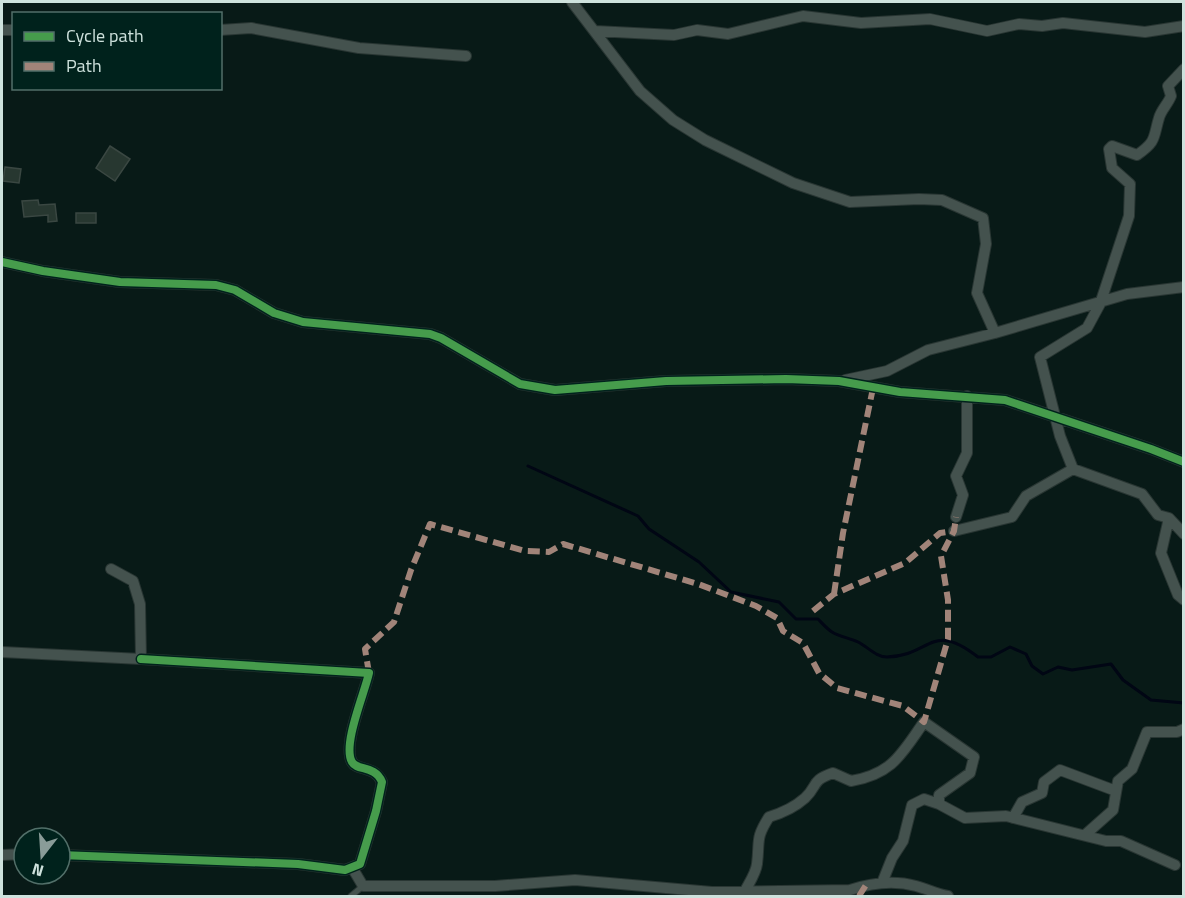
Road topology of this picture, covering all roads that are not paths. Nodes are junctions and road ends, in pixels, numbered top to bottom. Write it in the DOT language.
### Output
graph roads {
  1 [pos="572,2"];
  2 [pos="1184,26"];
  3 [pos="222,30"];
  4 [pos="595,31"];
  5 [pos="466,56"];
  6 [pos="1184,69"];
  7 [pos="2,262"];
  8 [pos="1184,287"];
  9 [pos="1100,304"];
  10 [pos="995,333"];
  11 [pos="839,381"];
  12 [pos="967,396"];
  13 [pos="1055,417"];
  14 [pos="1184,462"];
  15 [pos="1072,469"];
  16 [pos="956,517"];
  17 [pos="1169,518"];
  18 [pos="954,531"];
  19 [pos="1184,534"];
  20 [pos="111,569"];
  21 [pos="1184,600"];
  22 [pos="2,652"];
  23 [pos="141,659"];
  24 [pos="1184,729"];
  25 [pos="1116,791"];
  26 [pos="939,804"];
  27 [pos="1013,818"];
  28 [pos="1086,834"];
  29 [pos="72,855"];
  30 [pos="1175,866"];
  31 [pos="353,869"];
  32 [pos="882,883"];
  33 [pos="363,886"];
  34 [pos="745,891"];
  35 [pos="712,894"];
  36 [pos="351,897"];
  37 [pos="948,897"];
  1 -- 4 [label="street"];
  2 -- 4 [label="street"];
  3 -- 5 [label="street"];
  4 -- 10 [label="street"];
  6 -- 9 [label="street"];
  7 -- 11 [label="street"];
  8 -- 9 [label="street"];
  9 -- 10 [label="street"];
  9 -- 13 [label="street"];
  10 -- 11 [label="street"];
  11 -- 12 [label="street"];
  12 -- 13 [label="street"];
  12 -- 16 [label="street"];
  13 -- 14 [label="street"];
  13 -- 15 [label="street"];
  15 -- 17 [label="street"];
  15 -- 18 [label="street"];
  17 -- 19 [label="street"];
  17 -- 21 [label="street"];
  20 -- 23 [label="street"];
  22 -- 23 [label="street"];
  23 -- 31 [label="street"];
  24 -- 25 [label="street"];
  25 -- 27 [label="street"];
  25 -- 28 [label="street"];
  26 -- 27 [label="street"];
  26 -- 32 [label="street"];
  26 -- 34 [label="street"];
  27 -- 28 [label="street"];
  28 -- 30 [label="street"];
  29 -- 31 [label="street"];
  31 -- 33 [label="street"];
  32 -- 34 [label="street"];
  32 -- 37 [label="street"];
  33 -- 35 [label="street"];
  33 -- 36 [label="lane"];
  34 -- 35 [label="street"];
}
